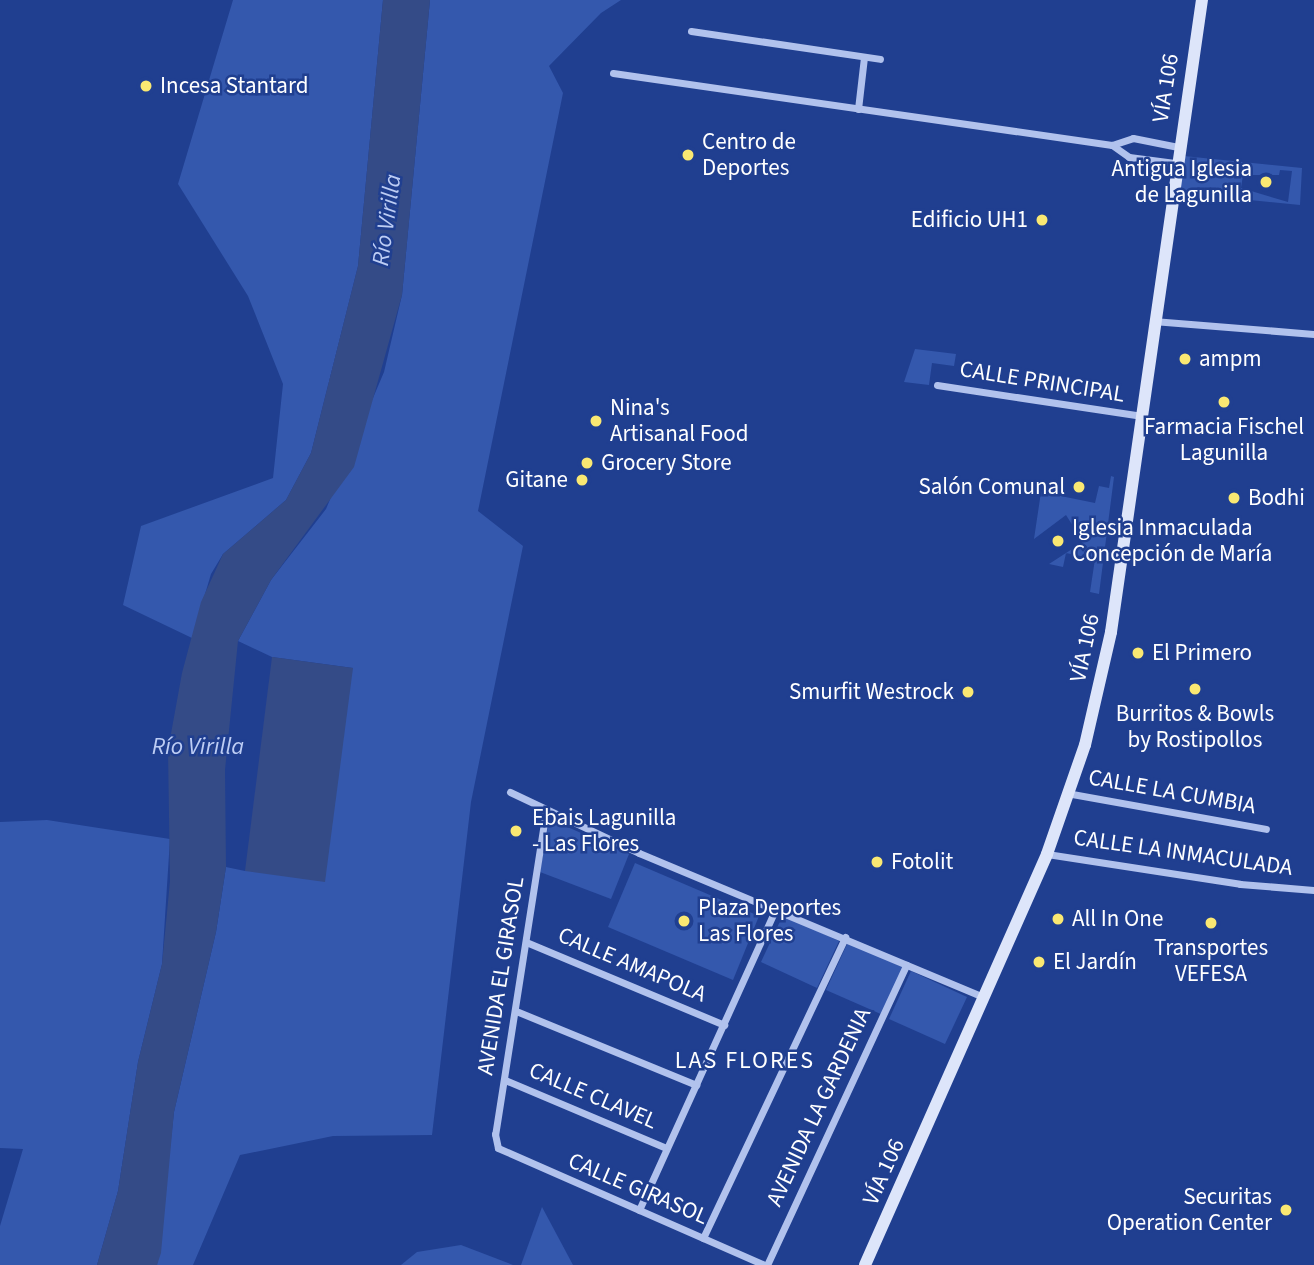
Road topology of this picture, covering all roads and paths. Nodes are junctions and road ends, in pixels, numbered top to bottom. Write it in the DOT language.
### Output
graph roads {
  1 [pos="1202,0"];
  2 [pos="691,31"];
  3 [pos="864,57"];
  4 [pos="880,59"];
  5 [pos="613,73"];
  6 [pos="858,109"];
  7 [pos="1112,145"];
  8 [pos="1178,147"];
  9 [pos="1175,163"];
  10 [pos="1152,321"];
  11 [pos="1314,334"];
  12 [pos="937,385"];
  13 [pos="1141,416"];
  14 [pos="510,792"];
  15 [pos="1072,794"];
  16 [pos="546,810"];
  17 [pos="1266,829"];
  18 [pos="1048,854"];
  19 [pos="1314,890"];
  20 [pos="776,908"];
  21 [pos="845,937"];
  22 [pos="526,942"];
  23 [pos="906,965"];
  24 [pos="986,998"];
  25 [pos="516,1011"];
  26 [pos="724,1025"];
  27 [pos="505,1080"];
  28 [pos="696,1085"];
  29 [pos="498,1148"];
  30 [pos="666,1148"];
  31 [pos="639,1210"];
  32 [pos="703,1238"];
  33 [pos="765,1265"];
  34 [pos="865,1265"];
  1 -- 8 [label="main road, VÍA 106"];
  2 -- 3 [label="street"];
  3 -- 4 [label="street"];
  3 -- 6 [label="street"];
  5 -- 6 [label="street"];
  6 -- 7 [label="street"];
  7 -- 8 [label="street"];
  7 -- 9 [label="street"];
  8 -- 9 [label="main road, VÍA 106"];
  9 -- 10 [label="main road, VÍA 106"];
  10 -- 11 [label="street"];
  10 -- 13 [label="main road, VÍA 106"];
  12 -- 13 [label="street, CALLE PRINCIPAL"];
  13 -- 15 [label="main road, VÍA 106"];
  14 -- 16 [label="street"];
  15 -- 17 [label="street, CALLE LA CUMBIA"];
  15 -- 18 [label="main road, VÍA 106"];
  16 -- 20 [label="street"];
  16 -- 22 [label="street, AVENIDA EL GIRASOL"];
  18 -- 19 [label="street, CALLE LA INMACULADA"];
  18 -- 24 [label="main road, VÍA 106"];
  20 -- 21 [label="street"];
  20 -- 26 [label="street"];
  21 -- 23 [label="street"];
  21 -- 32 [label="street"];
  22 -- 25 [label="street, AVENIDA EL GIRASOL"];
  22 -- 26 [label="street, CALLE AMAPOLA"];
  23 -- 24 [label="street"];
  23 -- 33 [label="street, AVENIDA LA GARDENIA"];
  24 -- 34 [label="main road, VÍA 106"];
  25 -- 27 [label="street, AVENIDA EL GIRASOL"];
  25 -- 28 [label="street"];
  26 -- 28 [label="street"];
  27 -- 29 [label="street, AVENIDA EL GIRASOL"];
  27 -- 30 [label="street, CALLE CLAVEL"];
  28 -- 30 [label="street"];
  29 -- 31 [label="street, CALLE GIRASOL"];
  30 -- 31 [label="street"];
  31 -- 32 [label="street, CALLE GIRASOL"];
  32 -- 33 [label="street, CALLE GIRASOL"];
}
